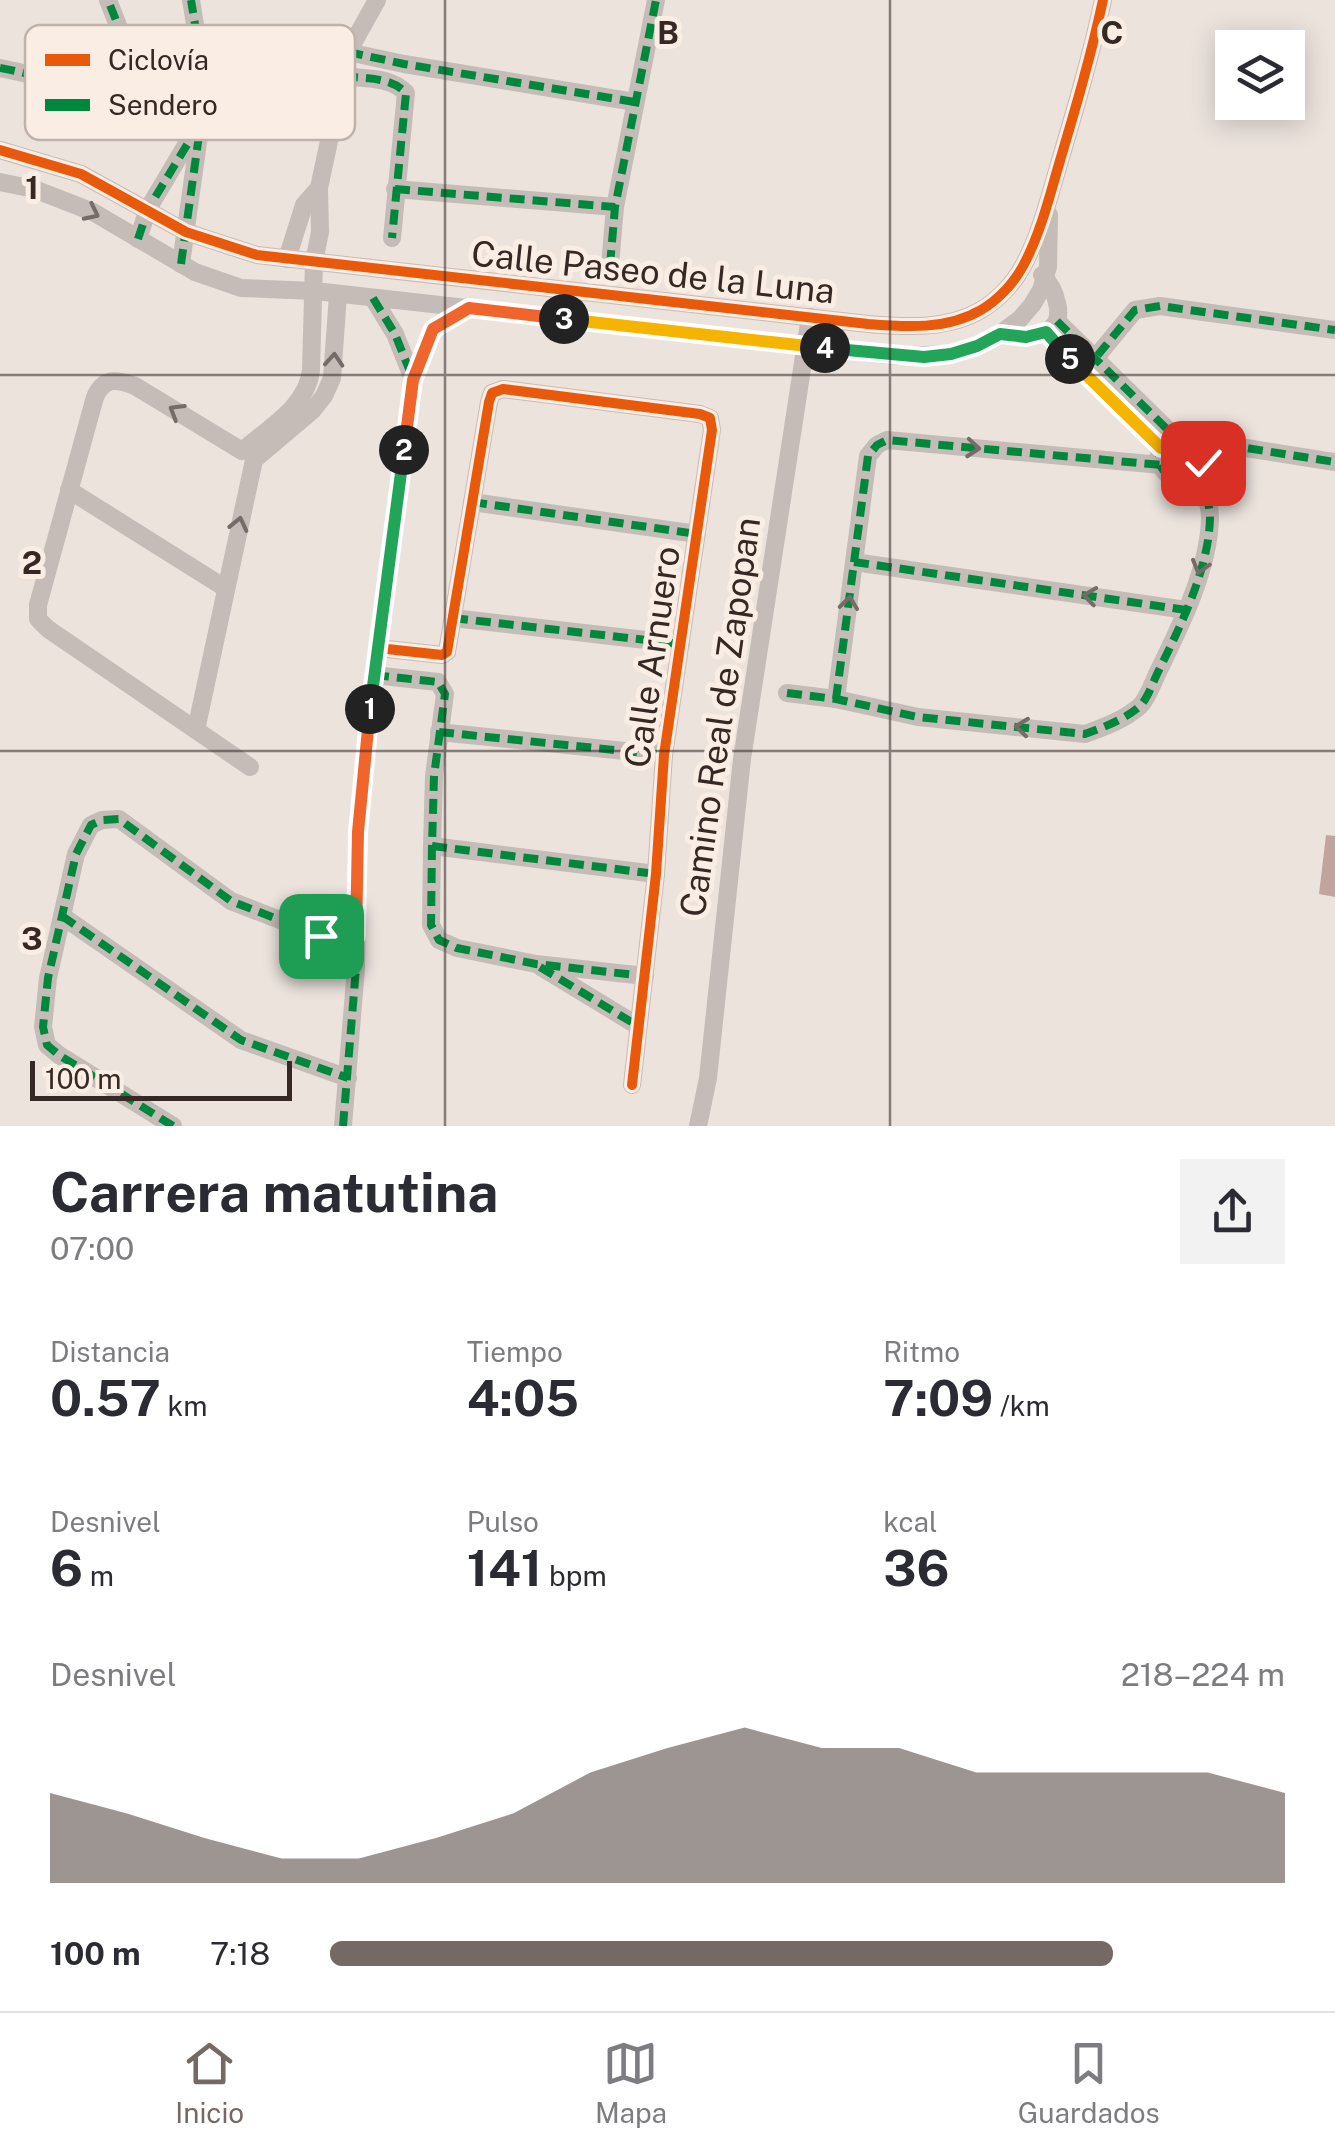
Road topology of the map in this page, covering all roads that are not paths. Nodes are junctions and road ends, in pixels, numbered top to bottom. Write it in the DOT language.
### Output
graph roads {
  1 [pos="108,0"];
  2 [pos="191,0"];
  3 [pos="377,0"];
  4 [pos="656,0"];
  5 [pos="1102,0"];
  6 [pos="118,25"];
  7 [pos="195,25"];
  8 [pos="355,39"];
  9 [pos="355,54"];
  10 [pos="0,68"];
  11 [pos="25,74"];
  12 [pos="355,78"];
  13 [pos="635,102"];
  14 [pos="190,140"];
  15 [pos="199,140"];
  16 [pos="329,140"];
  17 [pos="0,150"];
  18 [pos="0,182"];
  19 [pos="319,188"];
  20 [pos="395,189"];
  21 [pos="1050,194"];
  22 [pos="615,207"];
  23 [pos="148,209"];
  24 [pos="186,232"];
  25 [pos="392,238"];
  26 [pos="138,239"];
  27 [pos="286,259"];
  28 [pos="314,262"];
  29 [pos="182,264"];
  30 [pos="610,265"];
  31 [pos="1022,268"];
  32 [pos="1045,277"];
  33 [pos="315,291"];
  34 [pos="606,294"];
  35 [pos="338,295"];
  36 [pos="373,298"];
  37 [pos="469,308"];
  38 [pos="810,317"];
  39 [pos="601,323"];
  40 [pos="1051,326"];
  41 [pos="1335,330"];
  42 [pos="1000,334"];
  43 [pos="806,346"];
  44 [pos="1089,366"];
  45 [pos="413,380"];
  46 [pos="1202,448"];
  47 [pos="1165,450"];
  48 [pos="1335,462"];
  49 [pos="1194,475"];
  50 [pos="69,490"];
  51 [pos="472,502"];
  52 [pos="697,534"];
  53 [pos="854,562"];
  54 [pos="225,588"];
  55 [pos="1186,610"];
  56 [pos="454,618"];
  57 [pos="681,644"];
  58 [pos="378,648"];
  59 [pos="374,675"];
  60 [pos="786,693"];
  61 [pos="836,699"];
  62 [pos="196,730"];
  63 [pos="439,732"];
  64 [pos="664,755"];
  65 [pos="250,767"];
  66 [pos="432,846"];
  67 [pos="656,874"];
  68 [pos="62,916"];
  69 [pos="356,936"];
  70 [pos="536,964"];
  71 [pos="644,976"];
  72 [pos="638,1026"];
  73 [pos="348,1078"];
  74 [pos="632,1084"];
  75 [pos="173,1126"];
  76 [pos="343,1126"];
  77 [pos="698,1126"];
  1 -- 6 [label="street"];
  2 -- 7 [label="street"];
  3 -- 8 [label="street"];
  4 -- 13 [label="street"];
  5 -- 21 [label="street, Calle Paseo de la Luna"];
  9 -- 13 [label="street"];
  10 -- 11 [label="street"];
  12 -- 20 [label="street"];
  13 -- 22 [label="street"];
  14 -- 23 [label="street"];
  15 -- 24 [label="street"];
  16 -- 19 [label="street"];
  17 -- 23 [label="street, Calle Paseo de la Luna"];
  18 -- 26 [label="street, Calle Paseo de la Luna, one-way"];
  19 -- 27 [label="street"];
  19 -- 28 [label="street"];
  20 -- 22 [label="street"];
  20 -- 25 [label="street"];
  21 -- 31 [label="street, Calle Paseo de la Luna"];
  21 -- 32 [label="street, Calle Paseo de la Luna"];
  22 -- 30 [label="street"];
  23 -- 24 [label="street, Calle Paseo de la Luna"];
  23 -- 26 [label="street"];
  24 -- 27 [label="street, Calle Paseo de la Luna"];
  24 -- 29 [label="street"];
  26 -- 29 [label="street, Calle Paseo de la Luna"];
  27 -- 28 [label="street, Calle Paseo de la Luna"];
  28 -- 33 [label="street"];
  28 -- 34 [label="street, Calle Paseo de la Luna"];
  29 -- 33 [label="street, Calle Paseo de la Luna"];
  31 -- 32 [label="street"];
  31 -- 38 [label="street, Calle Paseo de la Luna"];
  32 -- 40 [label="street"];
  32 -- 42 [label="street, Calle Paseo de la Luna"];
  33 -- 35 [label="street, Calle Paseo de la Luna"];
  33 -- 50 [label="street, one-way"];
  34 -- 38 [label="street, Calle Paseo de la Luna"];
  34 -- 39 [label="street"];
  35 -- 36 [label="street, Calle Paseo de la Luna"];
  54 -- 35 [label="street, one-way"];
  36 -- 37 [label="street, Calle Paseo de la Luna"];
  36 -- 45 [label="street"];
  37 -- 39 [label="street, Calle Paseo de la Luna"];
  37 -- 45 [label="street"];
  38 -- 43 [label="street, Camino Real de Zapopan"];
  39 -- 43 [label="street, Calle Paseo de la Luna"];
  40 -- 42 [label="street"];
  40 -- 44 [label="street"];
  41 -- 44 [label="street"];
  42 -- 43 [label="street, Calle Paseo de la Luna"];
  43 -- 77 [label="street, Camino Real de Zapopan"];
  44 -- 47 [label="street"];
  45 -- 58 [label="street"];
  46 -- 47 [label="street"];
  46 -- 48 [label="street"];
  46 -- 49 [label="street"];
  47 -- 49 [label="street"];
  53 -- 47 [label="street, one-way"];
  49 -- 55 [label="street, one-way"];
  50 -- 54 [label="street"];
  50 -- 62 [label="street"];
  51 -- 52 [label="street"];
  51 -- 52 [label="street, Calle Arnuero"];
  51 -- 56 [label="street"];
  52 -- 57 [label="street, Calle Arnuero"];
  55 -- 53 [label="street, one-way"];
  61 -- 53 [label="street, one-way"];
  54 -- 62 [label="street"];
  55 -- 61 [label="street, one-way"];
  56 -- 57 [label="street"];
  56 -- 58 [label="street"];
  57 -- 64 [label="street, Calle Arnuero"];
  58 -- 59 [label="street"];
  59 -- 63 [label="street"];
  59 -- 69 [label="street"];
  60 -- 61 [label="street"];
  62 -- 65 [label="street"];
  63 -- 64 [label="street"];
  63 -- 66 [label="street"];
  64 -- 67 [label="street, Calle Arnuero"];
  66 -- 67 [label="street"];
  66 -- 70 [label="street"];
  67 -- 71 [label="street, Calle Arnuero"];
  68 -- 69 [label="street"];
  68 -- 73 [label="street"];
  68 -- 75 [label="street"];
  69 -- 73 [label="street"];
  70 -- 71 [label="street"];
  70 -- 72 [label="street"];
  71 -- 72 [label="street, Calle Arnuero"];
  72 -- 74 [label="street, Calle Arnuero"];
  73 -- 76 [label="street"];
}
